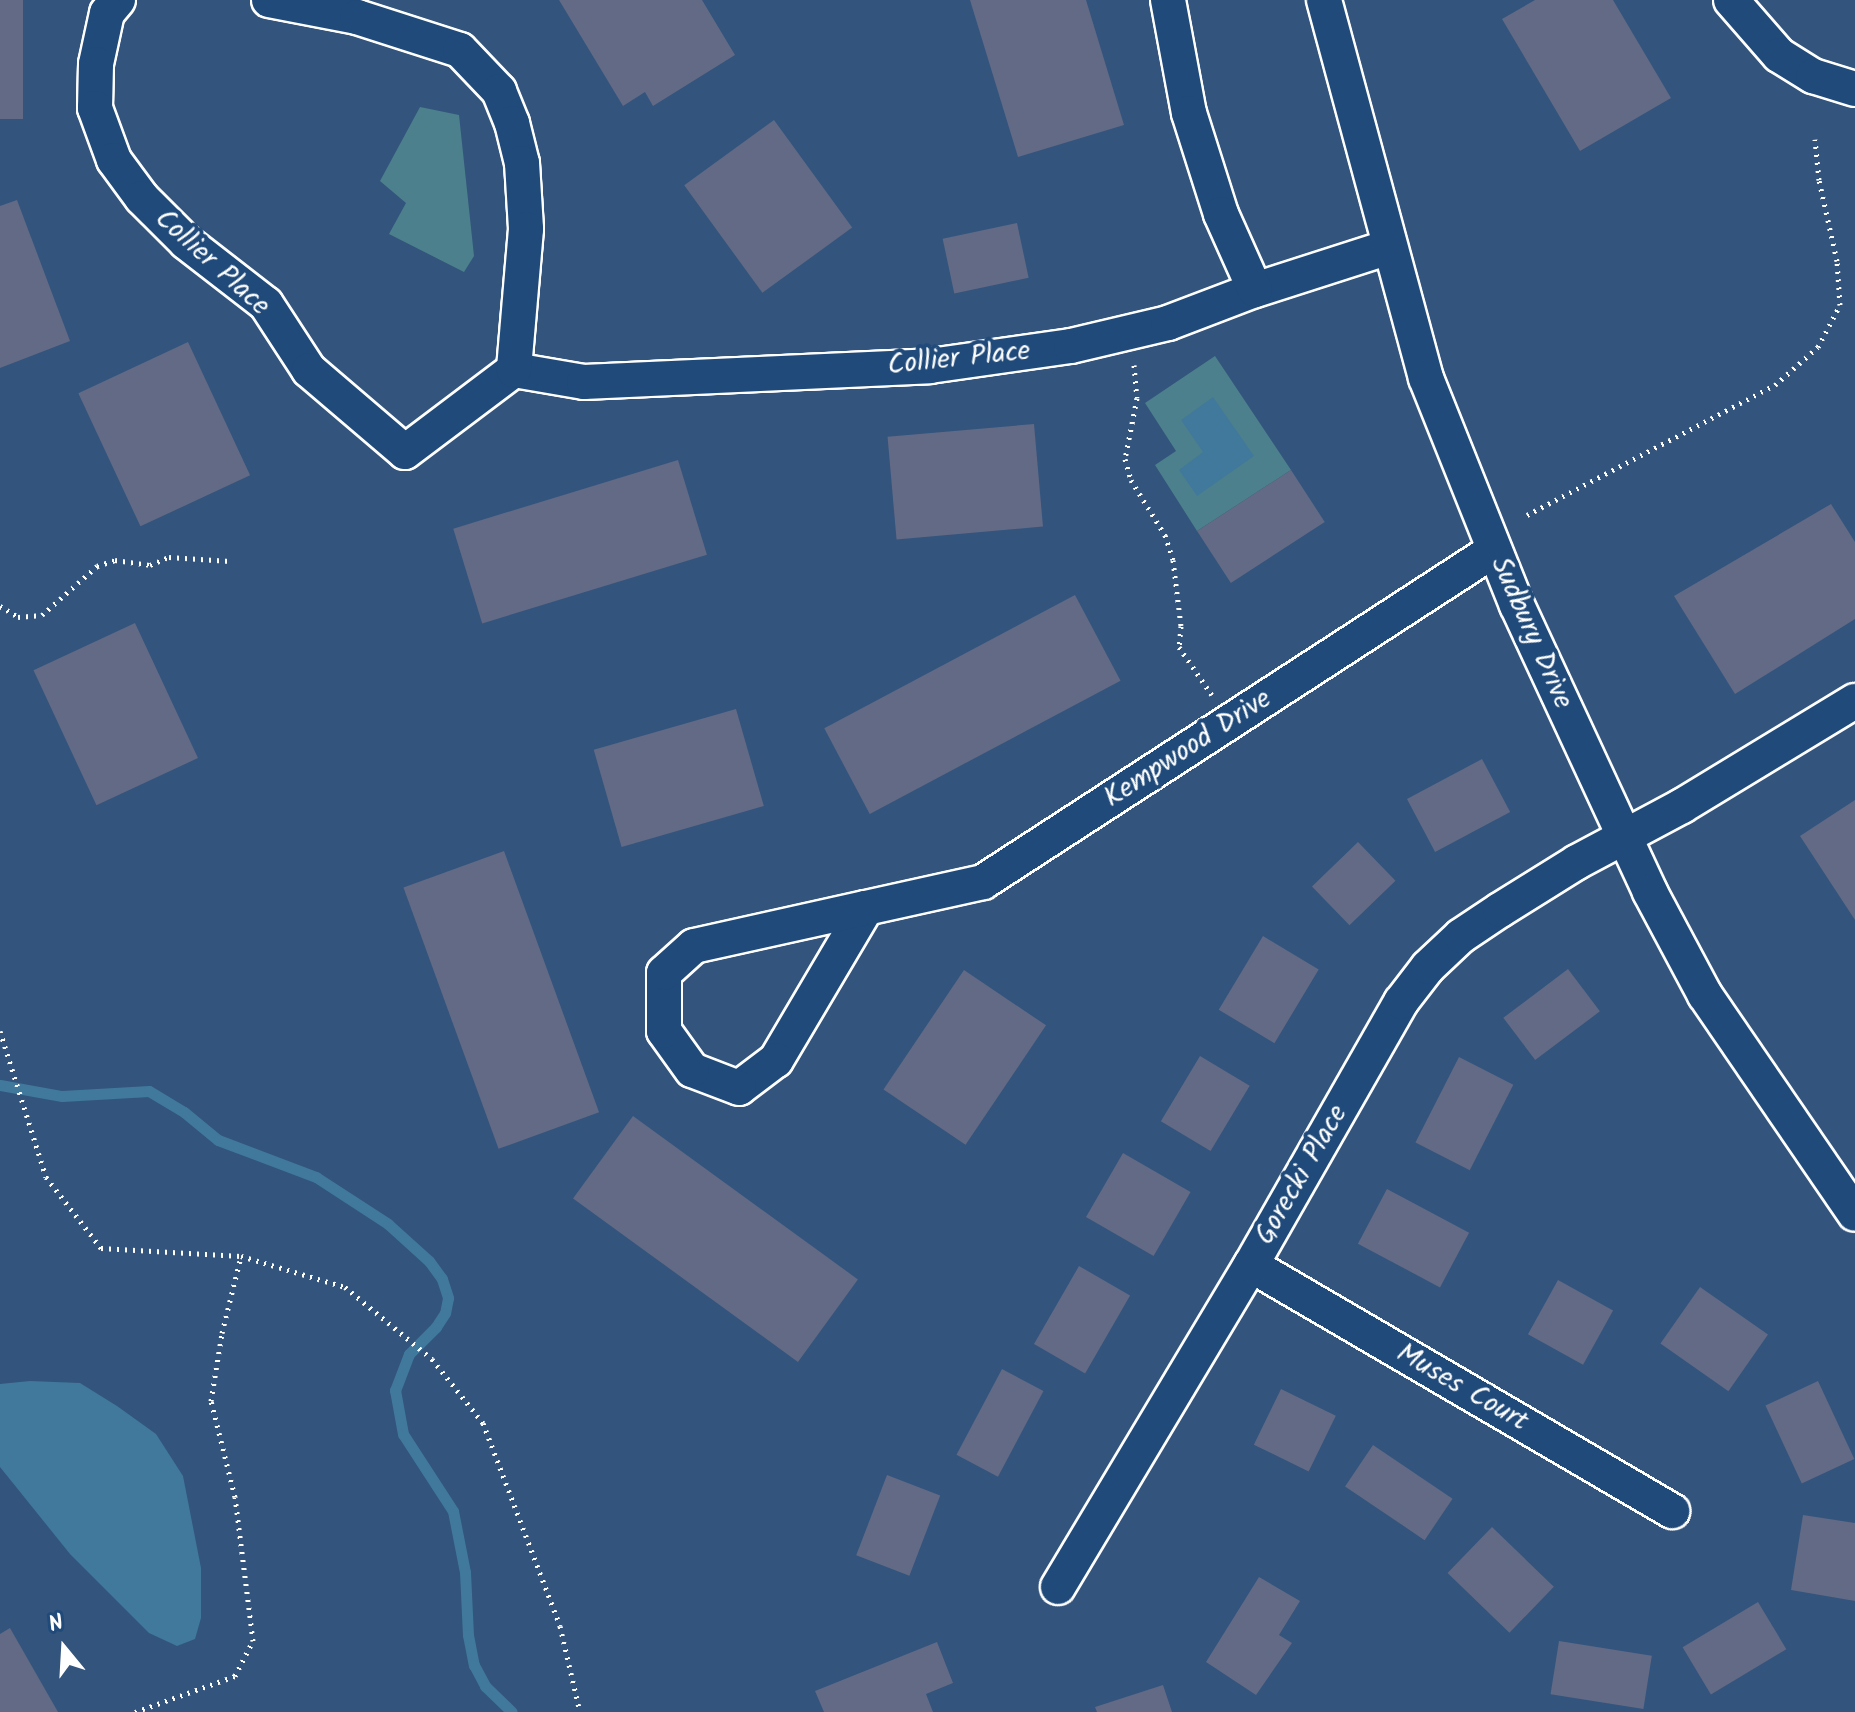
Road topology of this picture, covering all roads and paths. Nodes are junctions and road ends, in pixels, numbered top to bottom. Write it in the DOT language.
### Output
graph roads {
  1 [pos="118,0"];
  2 [pos="269,0"];
  3 [pos="1168,0"];
  4 [pos="1324,0"];
  5 [pos="1731,0"];
  6 [pos="1855,89"];
  7 [pos="1815,139"];
  8 [pos="1389,247"];
  9 [pos="1255,290"];
  10 [pos="1131,332"];
  11 [pos="514,370"];
  12 [pos="1527,515"];
  13 [pos="1494,550"];
  14 [pos="230,561"];
  15 [pos="0,606"];
  16 [pos="1855,701"];
  17 [pos="1230,722"];
  18 [pos="1624,838"];
  19 [pos="866,908"];
  20 [pos="0,1031"];
  21 [pos="1855,1214"];
  22 [pos="241,1256"];
  23 [pos="1251,1265"];
  24 [pos="1672,1511"];
  25 [pos="1058,1587"];
  26 [pos="135,1712"];
  27 [pos="580,1712"];
  1 -- 11 [label="street, Collier Place"];
  2 -- 11 [label="street"];
  3 -- 9 [label="street"];
  4 -- 8 [label="street, Sudbury Drive"];
  5 -- 6 [label="street"];
  7 -- 12 [label="path"];
  8 -- 9 [label="street, Collier Place"];
  8 -- 13 [label="street, Sudbury Drive"];
  9 -- 10 [label="street, Collier Place"];
  10 -- 11 [label="street, Collier Place"];
  10 -- 17 [label="path"];
  13 -- 17 [label="street, Kempwood Drive"];
  13 -- 18 [label="street, Sudbury Drive"];
  14 -- 15 [label="path"];
  16 -- 18 [label="street, Gorecki Place"];
  17 -- 19 [label="street, Kempwood Drive"];
  18 -- 21 [label="street, Sudbury Drive"];
  18 -- 23 [label="street, Gorecki Place"];
  19 -- 19 [label="street, Kempwood Drive"];
  20 -- 22 [label="path"];
  22 -- 26 [label="path"];
  22 -- 27 [label="path"];
  23 -- 24 [label="street, Muses Court"];
  23 -- 25 [label="street, Gorecki Place"];
}
